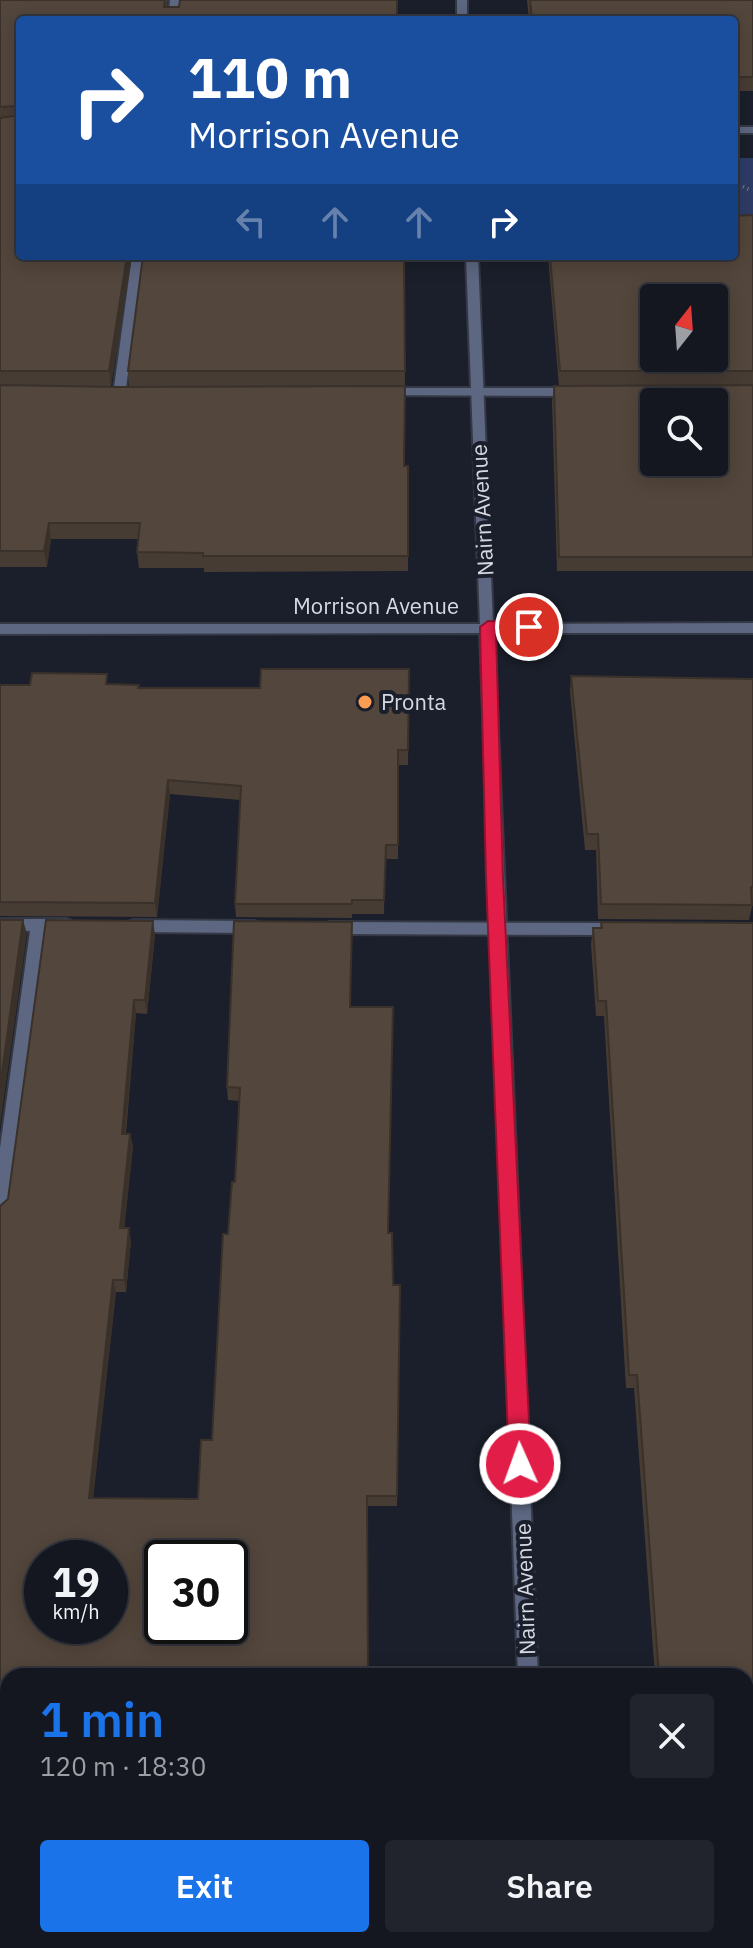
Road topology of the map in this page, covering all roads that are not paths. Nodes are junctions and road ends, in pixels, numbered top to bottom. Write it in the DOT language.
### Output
graph roads {
  1 [pos="137,260"];
  2 [pos="472,260"];
  3 [pos="369,392"];
  4 [pos="477,392"];
  5 [pos="587,392"];
  6 [pos="104,394"];
  7 [pos="135,394"];
  8 [pos="119,395"];
  9 [pos="488,627"];
  10 [pos="753,628"];
  11 [pos="0,629"];
  12 [pos="0,925"];
  13 [pos="39,925"];
  14 [pos="86,926"];
  15 [pos="117,926"];
  16 [pos="273,927"];
  17 [pos="320,928"];
  18 [pos="498,929"];
  19 [pos="631,929"];
  20 [pos="0,1211"];
  21 [pos="528,1668"];
  1 -- 8 [label="street"];
  2 -- 4 [label="street, Nairn Avenue"];
  3 -- 4 [label="street"];
  4 -- 5 [label="street"];
  4 -- 9 [label="street, Nairn Avenue"];
  6 -- 8 [label="street"];
  7 -- 8 [label="street"];
  9 -- 10 [label="street, Morrison Avenue"];
  9 -- 11 [label="street, Morrison Avenue"];
  9 -- 18 [label="street, Nairn Avenue"];
  12 -- 13 [label="street"];
  13 -- 14 [label="street"];
  13 -- 20 [label="street"];
  15 -- 16 [label="street"];
  17 -- 18 [label="street"];
  18 -- 19 [label="street"];
  18 -- 21 [label="street, Nairn Avenue"];
}
